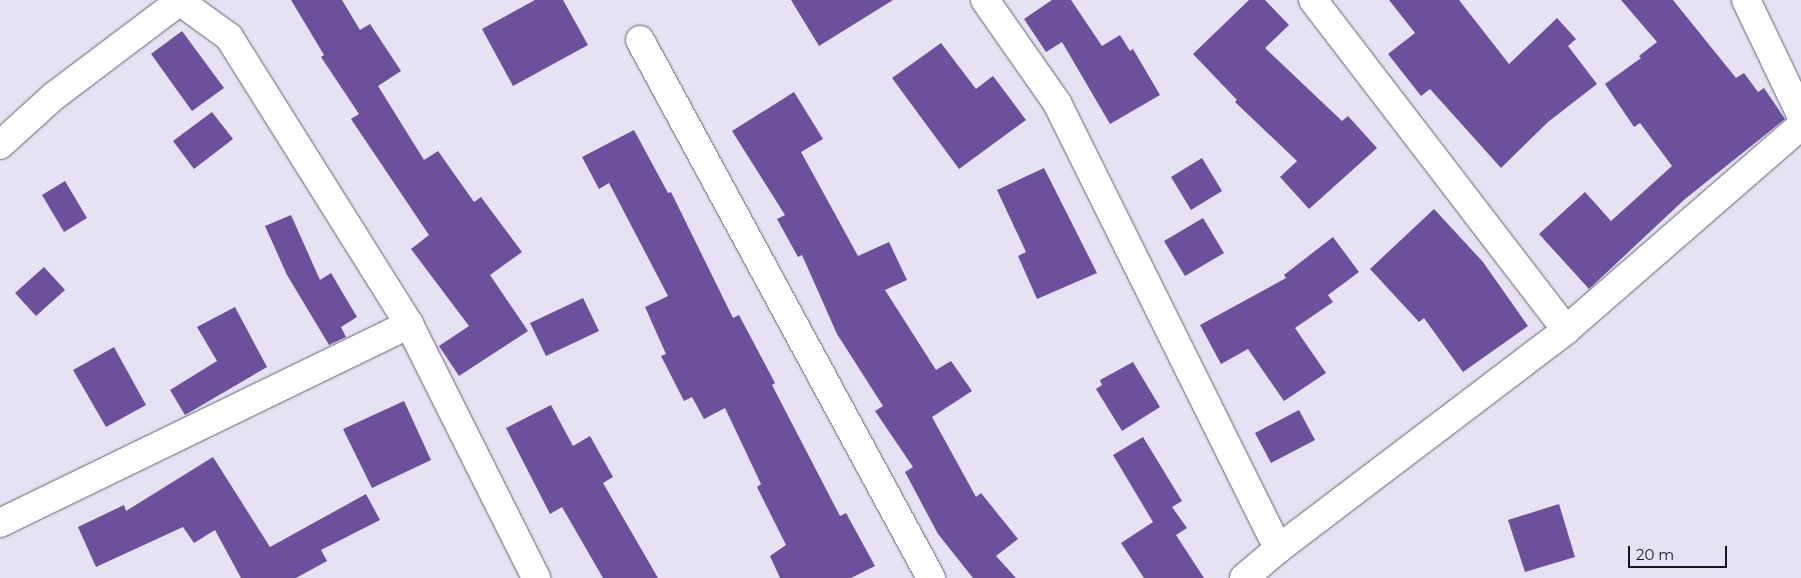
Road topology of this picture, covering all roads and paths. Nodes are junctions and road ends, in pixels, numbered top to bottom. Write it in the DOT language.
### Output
graph roads {
  1 [pos="985,0"];
  2 [pos="1313,0"];
  3 [pos="1746,0"];
  4 [pos="179,1"];
  5 [pos="640,40"];
  6 [pos="1801,115"];
  7 [pos="1801,126"];
  8 [pos="0,145"];
  9 [pos="410,324"];
  10 [pos="1566,330"];
  11 [pos="0,523"];
  12 [pos="1278,548"];
  13 [pos="536,578"];
  14 [pos="931,578"];
  15 [pos="1244,578"];
  1 -- 12 [label="street"];
  2 -- 10 [label="street"];
  3 -- 6 [label="street"];
  4 -- 8 [label="street"];
  4 -- 9 [label="street"];
  5 -- 14 [label="street"];
  7 -- 10 [label="street"];
  9 -- 11 [label="street"];
  9 -- 13 [label="street"];
  10 -- 12 [label="street"];
  12 -- 15 [label="street"];
}
